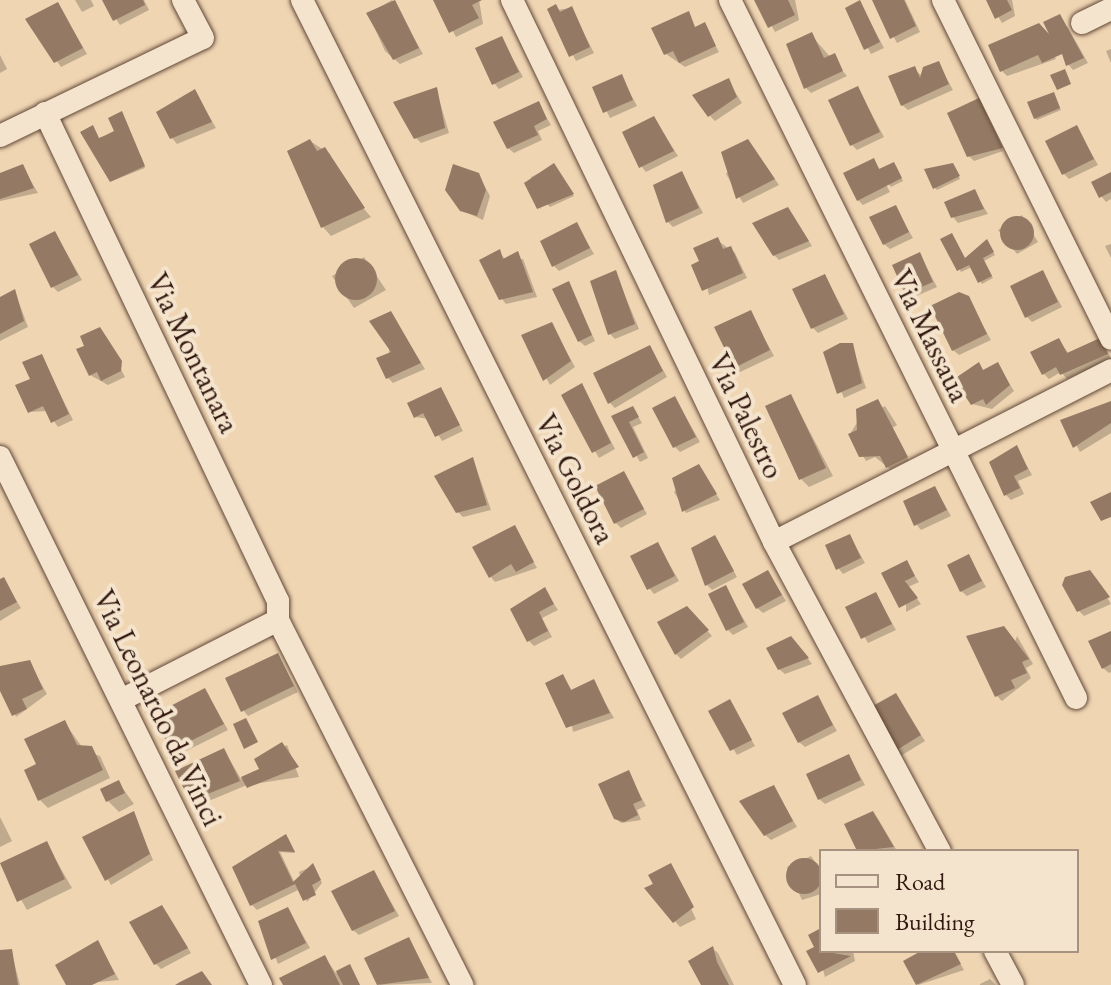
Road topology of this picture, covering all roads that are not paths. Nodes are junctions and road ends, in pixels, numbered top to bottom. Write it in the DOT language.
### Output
graph roads {
  1 [pos="183,0"];
  2 [pos="302,0"];
  3 [pos="512,0"];
  4 [pos="730,0"];
  5 [pos="943,0"];
  6 [pos="1111,9"];
  7 [pos="1082,23"];
  8 [pos="45,113"];
  9 [pos="0,136"];
  10 [pos="1111,339"];
  11 [pos="1111,370"];
  12 [pos="954,451"];
  13 [pos="0,457"];
  14 [pos="774,542"];
  15 [pos="278,620"];
  16 [pos="1076,698"];
  17 [pos="121,700"];
  18 [pos="939,849"];
  19 [pos="996,953"];
  20 [pos="261,985"];
  21 [pos="462,985"];
  22 [pos="795,985"];
  23 [pos="1013,985"];
  1 -- 8 [label="street"];
  2 -- 22 [label="street, Via Goldora"];
  3 -- 14 [label="street, Via Palestro"];
  4 -- 12 [label="street, Via Massaua"];
  5 -- 10 [label="street"];
  6 -- 7 [label="street"];
  8 -- 9 [label="street"];
  8 -- 15 [label="street, Via Montanara"];
  11 -- 12 [label="street"];
  12 -- 14 [label="street"];
  12 -- 16 [label="street, Via Massaua"];
  13 -- 17 [label="street, Via Leonardo da Vinci"];
  14 -- 18 [label="street, Via Palestro"];
  15 -- 17 [label="street"];
  15 -- 21 [label="street, Via Montanara"];
  17 -- 20 [label="street, Via Leonardo da Vinci"];
  19 -- 23 [label="street"];
}
